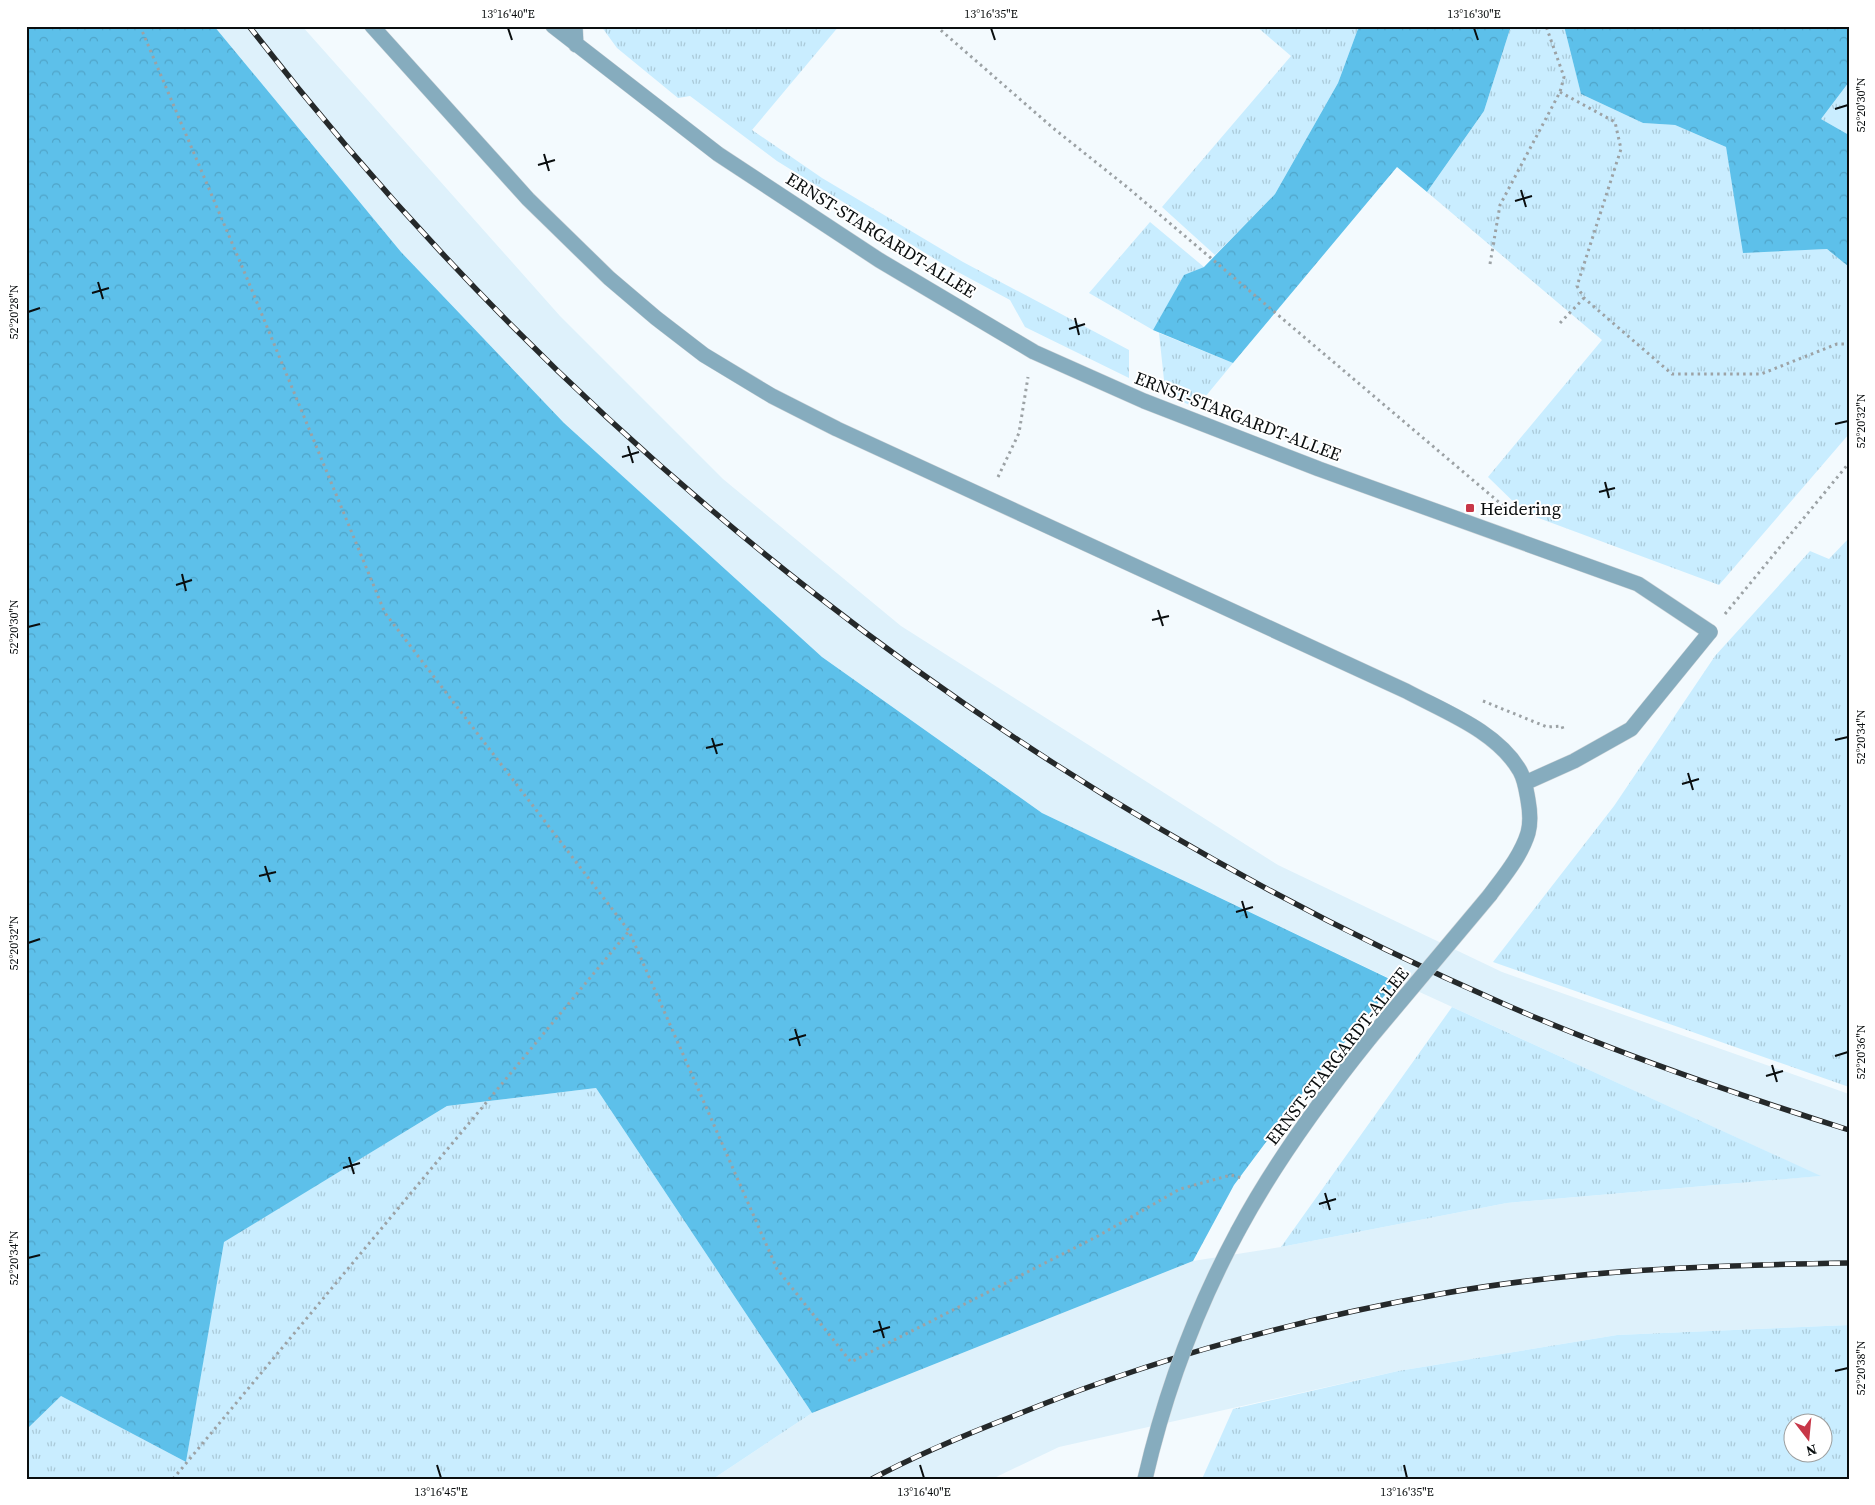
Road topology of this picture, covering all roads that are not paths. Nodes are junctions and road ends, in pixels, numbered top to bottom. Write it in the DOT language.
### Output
graph roads {
  1 [pos="372,26"];
  2 [pos="553,26"];
  3 [pos="575,26"];
  4 [pos="576,45"];
  5 [pos="1525,782"];
  6 [pos="1145,1479"];
  1 -- 5 [label="street, ERNST-STARGARDT-ALLEE"];
  2 -- 4 [label="street, ERNST-STARGARDT-ALLEE"];
  3 -- 4 [label="street"];
  4 -- 5 [label="street, ERNST-STARGARDT-ALLEE"];
  5 -- 6 [label="street, ERNST-STARGARDT-ALLEE, bridge"];
}
